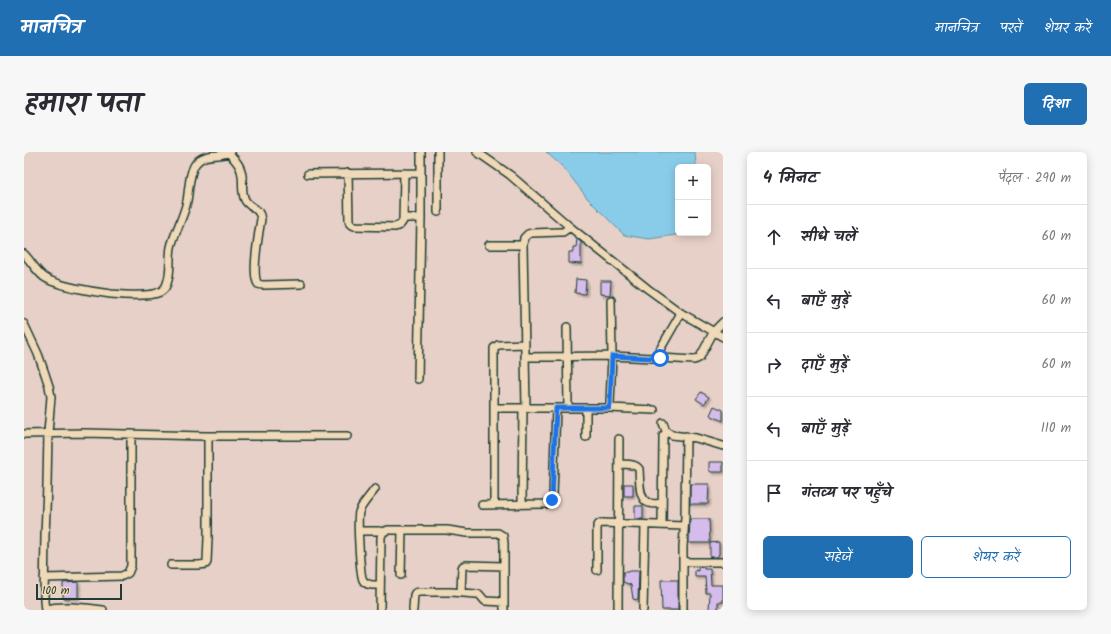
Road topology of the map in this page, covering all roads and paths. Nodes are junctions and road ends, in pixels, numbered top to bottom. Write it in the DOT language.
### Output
graph roads {
  1 [pos="229,152"];
  2 [pos="421,152"];
  3 [pos="438,152"];
  4 [pos="477,152"];
  5 [pos="348,173"];
  6 [pos="404,173"];
  7 [pos="421,173"];
  8 [pos="308,174"];
  9 [pos="438,212"];
  10 [pos="404,218"];
  11 [pos="421,218"];
  12 [pos="570,227"];
  13 [pos="490,245"];
  14 [pos="523,245"];
  15 [pos="24,254"];
  16 [pos="301,284"];
  17 [pos="611,300"];
  18 [pos="681,313"];
  19 [pos="723,322"];
  20 [pos="24,324"];
  21 [pos="566,327"];
  22 [pos="714,331"];
  23 [pos="723,337"];
  24 [pos="525,344"];
  25 [pos="525,356"];
  26 [pos="567,356"];
  27 [pos="612,356"];
  28 [pos="655,356"];
  29 [pos="418,380"];
  30 [pos="568,407"];
  31 [pos="495,408"];
  32 [pos="524,408"];
  33 [pos="556,408"];
  34 [pos="586,408"];
  35 [pos="609,408"];
  36 [pos="654,410"];
  37 [pos="663,423"];
  38 [pos="667,432"];
  39 [pos="48,433"];
  40 [pos="24,434"];
  41 [pos="131,434"];
  42 [pos="208,436"];
  43 [pos="347,436"];
  44 [pos="686,436"];
  45 [pos="586,437"];
  46 [pos="619,439"];
  47 [pos="723,446"];
  48 [pos="619,464"];
  49 [pos="375,489"];
  50 [pos="522,504"];
  51 [pos="662,504"];
  52 [pos="482,505"];
  53 [pos="494,505"];
  54 [pos="618,524"];
  55 [pos="645,525"];
  56 [pos="662,525"];
  57 [pos="684,526"];
  58 [pos="402,530"];
  59 [pos="359,531"];
  60 [pos="383,532"];
  61 [pos="683,562"];
  62 [pos="723,562"];
  63 [pos="171,565"];
  64 [pos="504,566"];
  65 [pos="598,570"];
  66 [pos="401,575"];
  67 [pos="44,578"];
  68 [pos="380,585"];
  69 [pos="461,593"];
  70 [pos="504,602"];
  71 [pos="45,609"];
  72 [pos="103,610"];
  73 [pos="380,610"];
  74 [pos="413,610"];
  75 [pos="504,610"];
  76 [pos="618,610"];
  77 [pos="643,610"];
  78 [pos="683,610"];
  1 -- 15 [label="street"];
  1 -- 16 [label="street"];
  2 -- 7 [label="street"];
  3 -- 9 [label="street"];
  4 -- 12 [label="street"];
  5 -- 6 [label="street"];
  5 -- 8 [label="street"];
  5 -- 10 [label="street"];
  6 -- 7 [label="street"];
  6 -- 10 [label="street"];
  7 -- 11 [label="street"];
  10 -- 11 [label="street"];
  11 -- 29 [label="street"];
  12 -- 14 [label="street"];
  12 -- 18 [label="street"];
  13 -- 14 [label="street"];
  14 -- 24 [label="street"];
  17 -- 27 [label="street"];
  18 -- 22 [label="street"];
  18 -- 28 [label="street"];
  19 -- 22 [label="street"];
  20 -- 39 [label="street"];
  21 -- 26 [label="street"];
  22 -- 23 [label="street"];
  22 -- 28 [label="street"];
  24 -- 25 [label="street"];
  24 -- 31 [label="street"];
  25 -- 26 [label="street"];
  25 -- 32 [label="street"];
  26 -- 27 [label="street"];
  26 -- 30 [label="street"];
  27 -- 28 [label="street"];
  27 -- 35 [label="street"];
  30 -- 33 [label="street"];
  30 -- 34 [label="street"];
  31 -- 32 [label="street"];
  31 -- 53 [label="street"];
  32 -- 33 [label="street"];
  32 -- 50 [label="street"];
  33 -- 50 [label="street"];
  34 -- 35 [label="street"];
  34 -- 45 [label="street"];
  35 -- 36 [label="street"];
  37 -- 38 [label="street"];
  38 -- 44 [label="street"];
  38 -- 51 [label="street"];
  39 -- 40 [label="street"];
  39 -- 41 [label="street"];
  39 -- 67 [label="street"];
  41 -- 42 [label="street"];
  41 -- 67 [label="street"];
  42 -- 43 [label="street"];
  42 -- 63 [label="street"];
  44 -- 47 [label="street"];
  44 -- 57 [label="street"];
  46 -- 48 [label="street"];
  48 -- 51 [label="street"];
  48 -- 54 [label="street"];
  49 -- 59 [label="street"];
  50 -- 53 [label="street"];
  51 -- 56 [label="street"];
  52 -- 53 [label="street"];
  54 -- 55 [label="street"];
  54 -- 65 [label="street"];
  54 -- 76 [label="street"];
  55 -- 56 [label="street"];
  55 -- 77 [label="street"];
  56 -- 57 [label="street"];
  57 -- 61 [label="street"];
  58 -- 60 [label="street"];
  58 -- 64 [label="street"];
  58 -- 66 [label="street"];
  59 -- 60 [label="street"];
  59 -- 68 [label="street"];
  60 -- 68 [label="street"];
  61 -- 62 [label="street"];
  61 -- 78 [label="street"];
  64 -- 69 [label="street"];
  64 -- 70 [label="street"];
  67 -- 71 [label="street"];
  68 -- 73 [label="street"];
  69 -- 70 [label="street"];
  69 -- 74 [label="street"];
  70 -- 75 [label="street"];
  71 -- 72 [label="street"];
}
